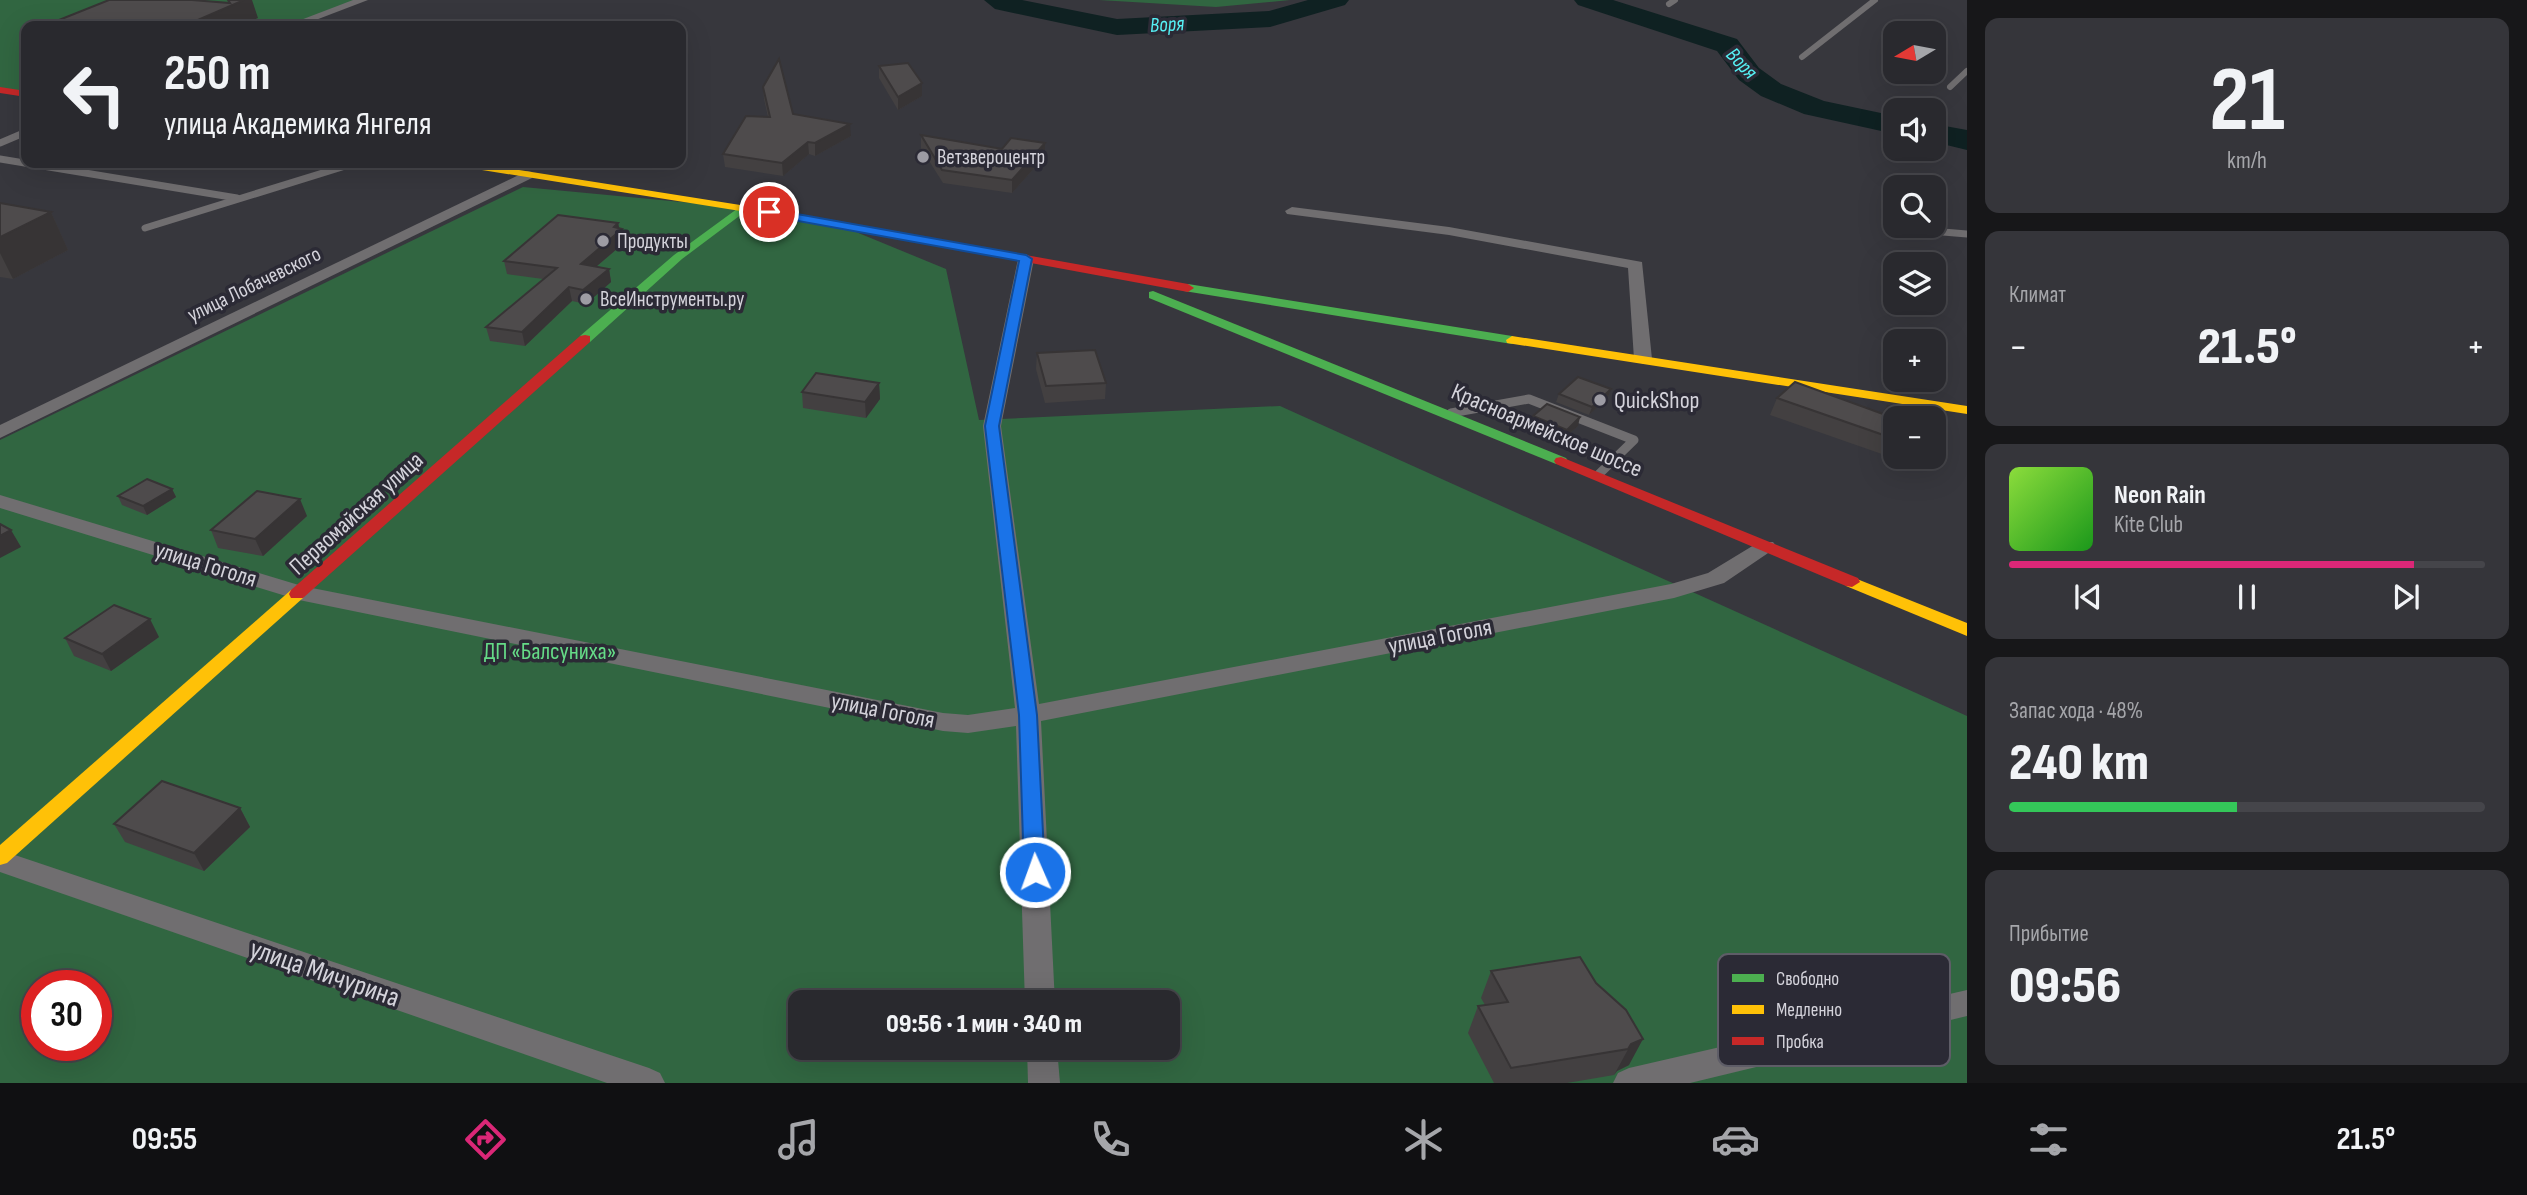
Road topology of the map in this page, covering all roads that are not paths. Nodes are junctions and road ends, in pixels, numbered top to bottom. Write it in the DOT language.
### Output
graph roads {
  1 [pos="363,0"];
  2 [pos="1875,0"];
  3 [pos="304,21"];
  4 [pos="1802,57"];
  5 [pos="1967,71"];
  6 [pos="1950,87"];
  7 [pos="0,90"];
  8 [pos="21,93"];
  9 [pos="21,134"];
  10 [pos="0,143"];
  11 [pos="0,159"];
  12 [pos="21,162"];
  13 [pos="55,168"];
  14 [pos="338,168"];
  15 [pos="489,168"];
  16 [pos="527,174"];
  17 [pos="237,198"];
  18 [pos="746,208"];
  19 [pos="1292,211"];
  20 [pos="145,228"];
  21 [pos="1946,232"];
  22 [pos="1967,234"];
  23 [pos="1026,259"];
  24 [pos="1108,275"];
  25 [pos="1267,302"];
  26 [pos="1246,334"];
  27 [pos="1643,359"];
  28 [pos="1967,410"];
  29 [pos="1449,414"];
  30 [pos="0,432"];
  31 [pos="1598,475"];
  32 [pos="0,501"];
  33 [pos="1766,547"];
  34 [pos="299,593"];
  35 [pos="1967,630"];
  36 [pos="1028,715"];
  37 [pos="0,859"];
  38 [pos="1039,990"];
  39 [pos="1043,1060"];
  40 [pos="1718,1062"];
  41 [pos="649,1083"];
  42 [pos="1044,1083"];
  43 [pos="1629,1083"];
  1 -- 3 [label="street"];
  2 -- 4 [label="lane"];
  5 -- 6 [label="lane"];
  7 -- 8 [label="street"];
  9 -- 10 [label="lane"];
  11 -- 12 [label="lane"];
  13 -- 17 [label="lane"];
  14 -- 17 [label="lane"];
  15 -- 16 [label="street"];
  16 -- 18 [label="street"];
  16 -- 30 [label="street, улица Лобачевского"];
  17 -- 20 [label="lane"];
  18 -- 23 [label="street"];
  18 -- 34 [label="street, Первомайская улица"];
  19 -- 27 [label="street"];
  21 -- 22 [label="lane"];
  23 -- 24 [label="street"];
  23 -- 36 [label="street"];
  24 -- 25 [label="street"];
  24 -- 26 [label="street, Красноармейское шоссе"];
  25 -- 26 [label="street"];
  25 -- 27 [label="street"];
  26 -- 29 [label="street, Красноармейское шоссе"];
  27 -- 28 [label="street"];
  29 -- 31 [label="street, Красноармейское шоссе"];
  29 -- 31 [label="lane"];
  31 -- 33 [label="street, Красноармейское шоссе"];
  32 -- 34 [label="street, улица Гоголя"];
  33 -- 35 [label="street, Красноармейское шоссе"];
  33 -- 36 [label="street, улица Гоголя"];
  34 -- 36 [label="street, улица Гоголя"];
  34 -- 37 [label="street, Первомайская улица"];
  36 -- 38 [label="street"];
  37 -- 41 [label="street, улица Мичурина"];
  39 -- 42 [label="street"];
  40 -- 43 [label="street"];
}
